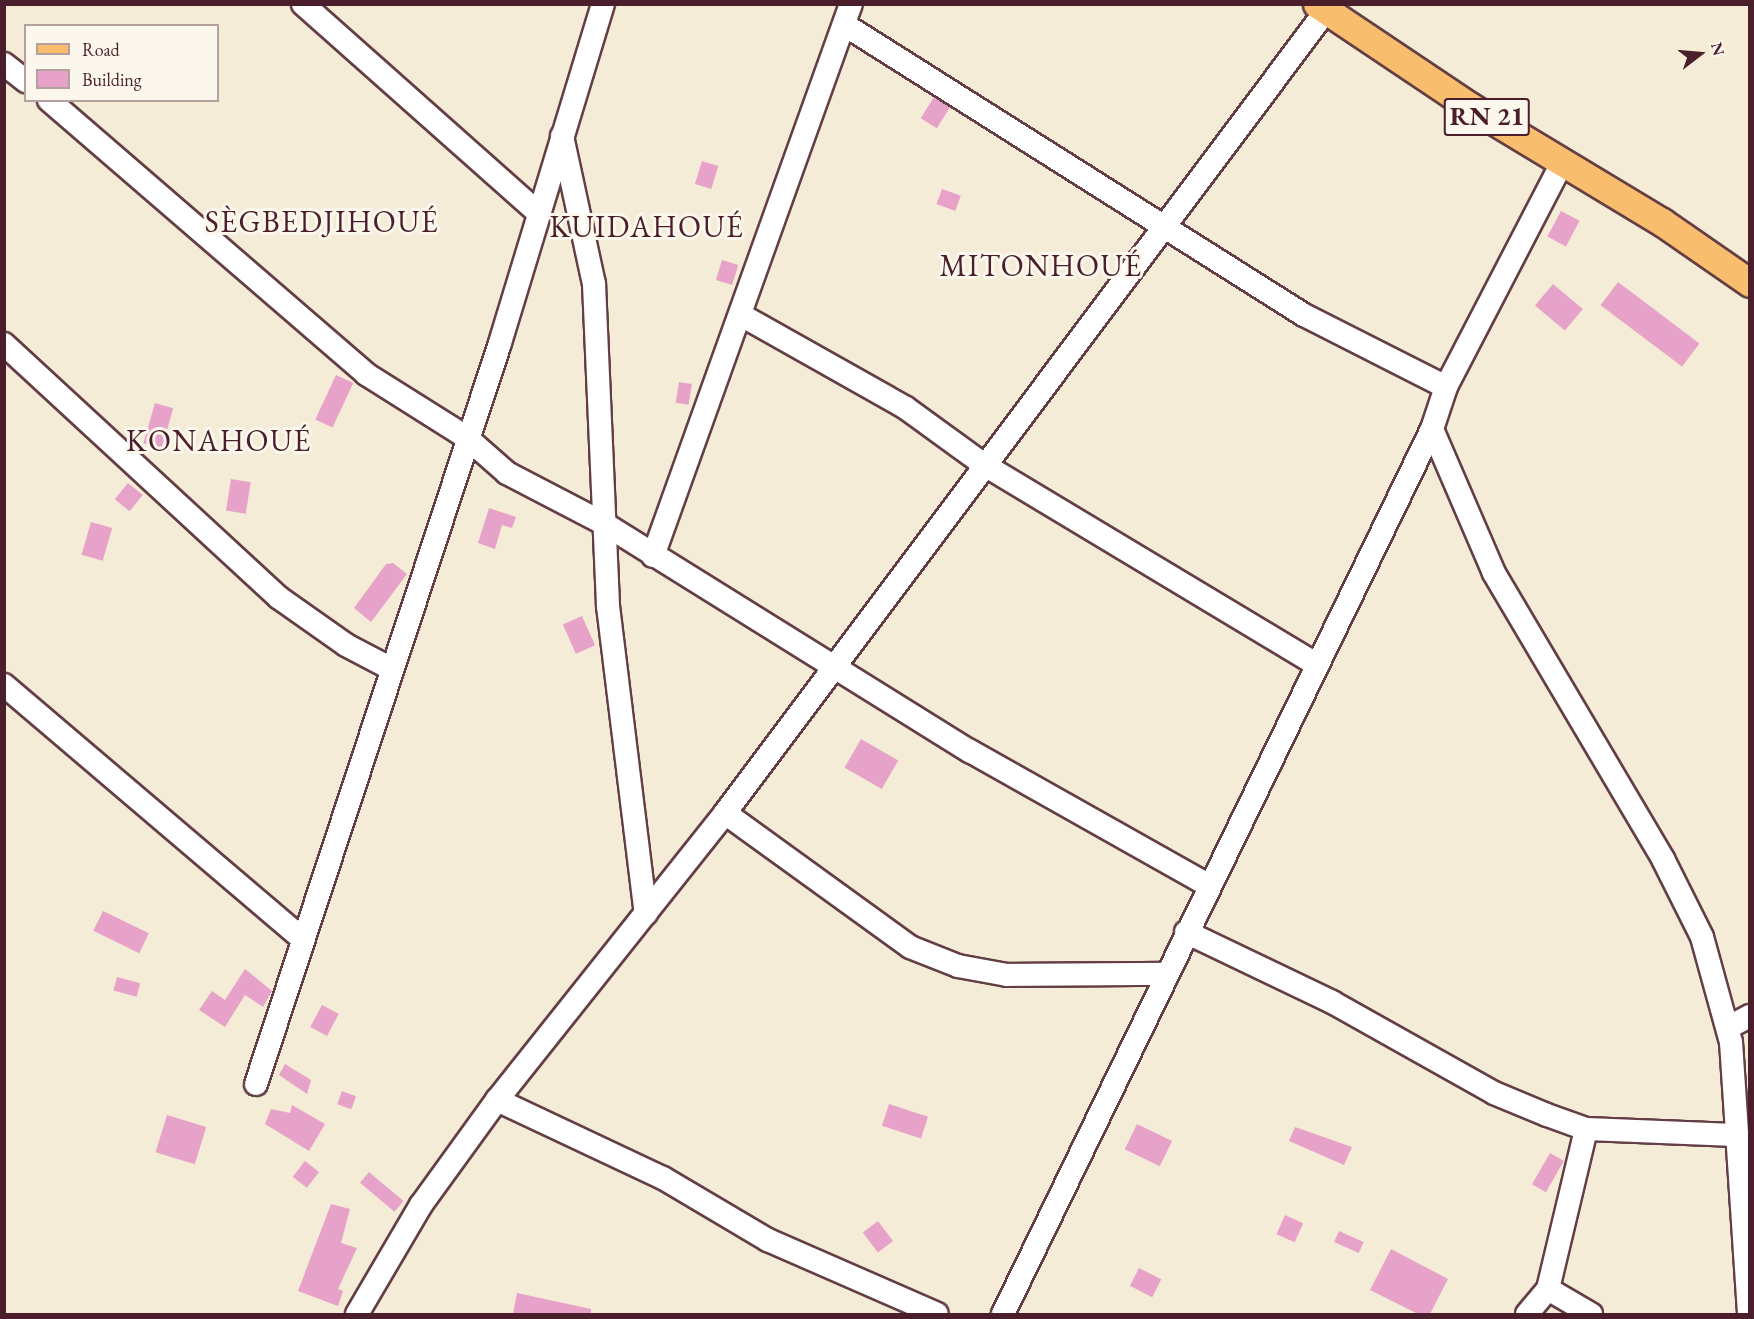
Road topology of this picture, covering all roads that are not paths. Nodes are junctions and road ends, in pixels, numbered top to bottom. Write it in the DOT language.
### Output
graph roads {
  1 [pos="303,4"];
  2 [pos="603,4"];
  3 [pos="1325,6"];
  4 [pos="848,15"];
  5 [pos="4,64"];
  6 [pos="24,79"];
  7 [pos="51,102"];
  8 [pos="562,136"];
  9 [pos="1562,163"];
  10 [pos="537,212"];
  11 [pos="1162,224"];
  12 [pos="1749,284"];
  13 [pos="741,315"];
  14 [pos="4,344"];
  15 [pos="1446,387"];
  16 [pos="1432,429"];
  17 [pos="466,437"];
  18 [pos="982,464"];
  19 [pos="603,523"];
  20 [pos="653,556"];
  21 [pos="1314,663"];
  22 [pos="832,664"];
  23 [pos="390,668"];
  24 [pos="6,690"];
  25 [pos="725,813"];
  26 [pos="1208,885"];
  27 [pos="645,914"];
  28 [pos="1186,932"];
  29 [pos="302,939"];
  30 [pos="1165,974"];
  31 [pos="1749,1016"];
  32 [pos="1730,1035"];
  33 [pos="1749,1057"];
  34 [pos="256,1084"];
  35 [pos="497,1101"];
  36 [pos="1586,1129"];
  37 [pos="1736,1135"];
  38 [pos="1548,1289"];
  39 [pos="357,1314"];
  40 [pos="937,1314"];
  41 [pos="1003,1314"];
  42 [pos="1527,1314"];
  43 [pos="1591,1314"];
  44 [pos="1749,1314"];
  1 -- 10 [label="street"];
  2 -- 8 [label="street"];
  3 -- 9 [label="main road, RN 21"];
  3 -- 11 [label="street"];
  4 -- 11 [label="street"];
  4 -- 13 [label="street"];
  5 -- 6 [label="street"];
  7 -- 17 [label="street"];
  8 -- 10 [label="street"];
  8 -- 19 [label="street"];
  9 -- 12 [label="main road, RN 21"];
  9 -- 15 [label="street"];
  10 -- 17 [label="street"];
  11 -- 15 [label="street"];
  11 -- 18 [label="street"];
  13 -- 18 [label="street"];
  13 -- 20 [label="street"];
  14 -- 23 [label="street"];
  15 -- 16 [label="street"];
  16 -- 21 [label="street"];
  16 -- 32 [label="street"];
  17 -- 19 [label="street"];
  17 -- 23 [label="street"];
  18 -- 21 [label="street"];
  18 -- 22 [label="street"];
  19 -- 20 [label="street"];
  19 -- 27 [label="street"];
  20 -- 22 [label="street"];
  21 -- 26 [label="street"];
  22 -- 25 [label="street"];
  22 -- 26 [label="street"];
  23 -- 29 [label="street"];
  24 -- 29 [label="street"];
  25 -- 27 [label="street"];
  25 -- 30 [label="street"];
  26 -- 28 [label="street"];
  27 -- 35 [label="street"];
  28 -- 30 [label="street"];
  28 -- 36 [label="street"];
  29 -- 34 [label="street"];
  30 -- 41 [label="street"];
  31 -- 32 [label="street"];
  32 -- 33 [label="street"];
  32 -- 37 [label="street"];
  35 -- 39 [label="street"];
  35 -- 40 [label="street"];
  36 -- 37 [label="street"];
  36 -- 38 [label="street"];
  37 -- 44 [label="street"];
  38 -- 42 [label="street"];
  38 -- 43 [label="street"];
}
